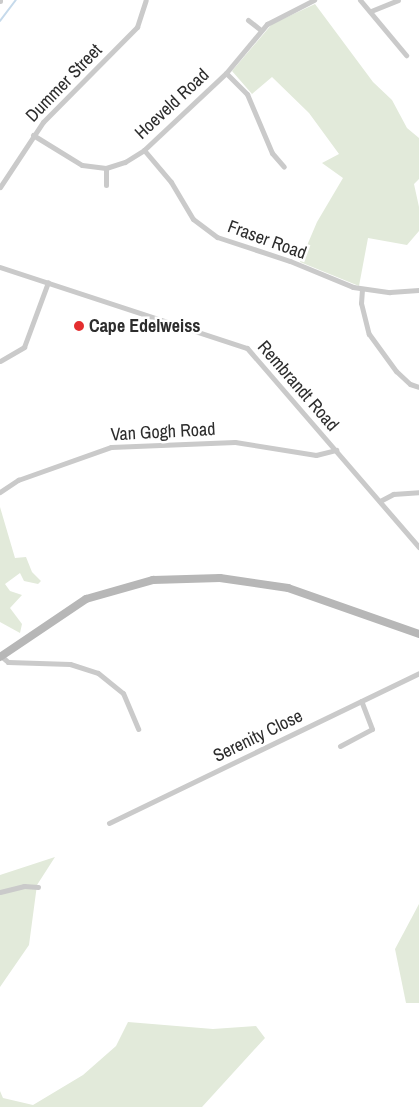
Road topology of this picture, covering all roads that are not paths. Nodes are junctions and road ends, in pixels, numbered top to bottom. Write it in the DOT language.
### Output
graph roads {
  1 [pos="146,0"];
  2 [pos="312,0"];
  3 [pos="360,0"];
  4 [pos="398,0"];
  5 [pos="371,12"];
  6 [pos="248,20"];
  7 [pos="261,30"];
  8 [pos="406,55"];
  9 [pos="226,73"];
  10 [pos="33,135"];
  11 [pos="144,150"];
  12 [pos="284,167"];
  13 [pos="106,168"];
  14 [pos="106,185"];
  15 [pos="0,187"];
  16 [pos="0,267"];
  17 [pos="48,282"];
  18 [pos="362,289"];
  19 [pos="419,290"];
  20 [pos="0,361"];
  21 [pos="419,386"];
  22 [pos="336,450"];
  23 [pos="0,492"];
  24 [pos="419,492"];
  25 [pos="380,501"];
  26 [pos="419,548"];
  27 [pos="419,634"];
  28 [pos="1,657"];
  29 [pos="419,673"];
  30 [pos="361,701"];
  31 [pos="138,729"];
  32 [pos="340,746"];
  33 [pos="109,823"];
  34 [pos="38,887"];
  35 [pos="0,892"];
  1 -- 10 [label="street, Dummer Street"];
  2 -- 7 [label="street, Hoeveld Road"];
  3 -- 5 [label="street"];
  4 -- 5 [label="street"];
  5 -- 8 [label="street"];
  6 -- 7 [label="street"];
  7 -- 9 [label="street, Hoeveld Road"];
  9 -- 11 [label="street, Hoeveld Road"];
  9 -- 12 [label="street"];
  10 -- 13 [label="street"];
  10 -- 15 [label="street, Dummer Street"];
  11 -- 13 [label="street, Hoeveld Road"];
  11 -- 18 [label="street, Fraser Road"];
  13 -- 14 [label="street"];
  16 -- 17 [label="street, Rembrandt Road"];
  17 -- 20 [label="street"];
  17 -- 22 [label="street, Rembrandt Road"];
  18 -- 19 [label="street, Fraser Road"];
  18 -- 21 [label="street"];
  22 -- 23 [label="street, Van Gogh Road"];
  22 -- 25 [label="street, Rembrandt Road"];
  24 -- 25 [label="street"];
  25 -- 26 [label="street, Rembrandt Road"];
  27 -- 28 [label="street"];
  28 -- 31 [label="street"];
  29 -- 30 [label="street, Serenity Close"];
  30 -- 32 [label="street"];
  30 -- 33 [label="street, Serenity Close"];
  34 -- 35 [label="street"];
}
